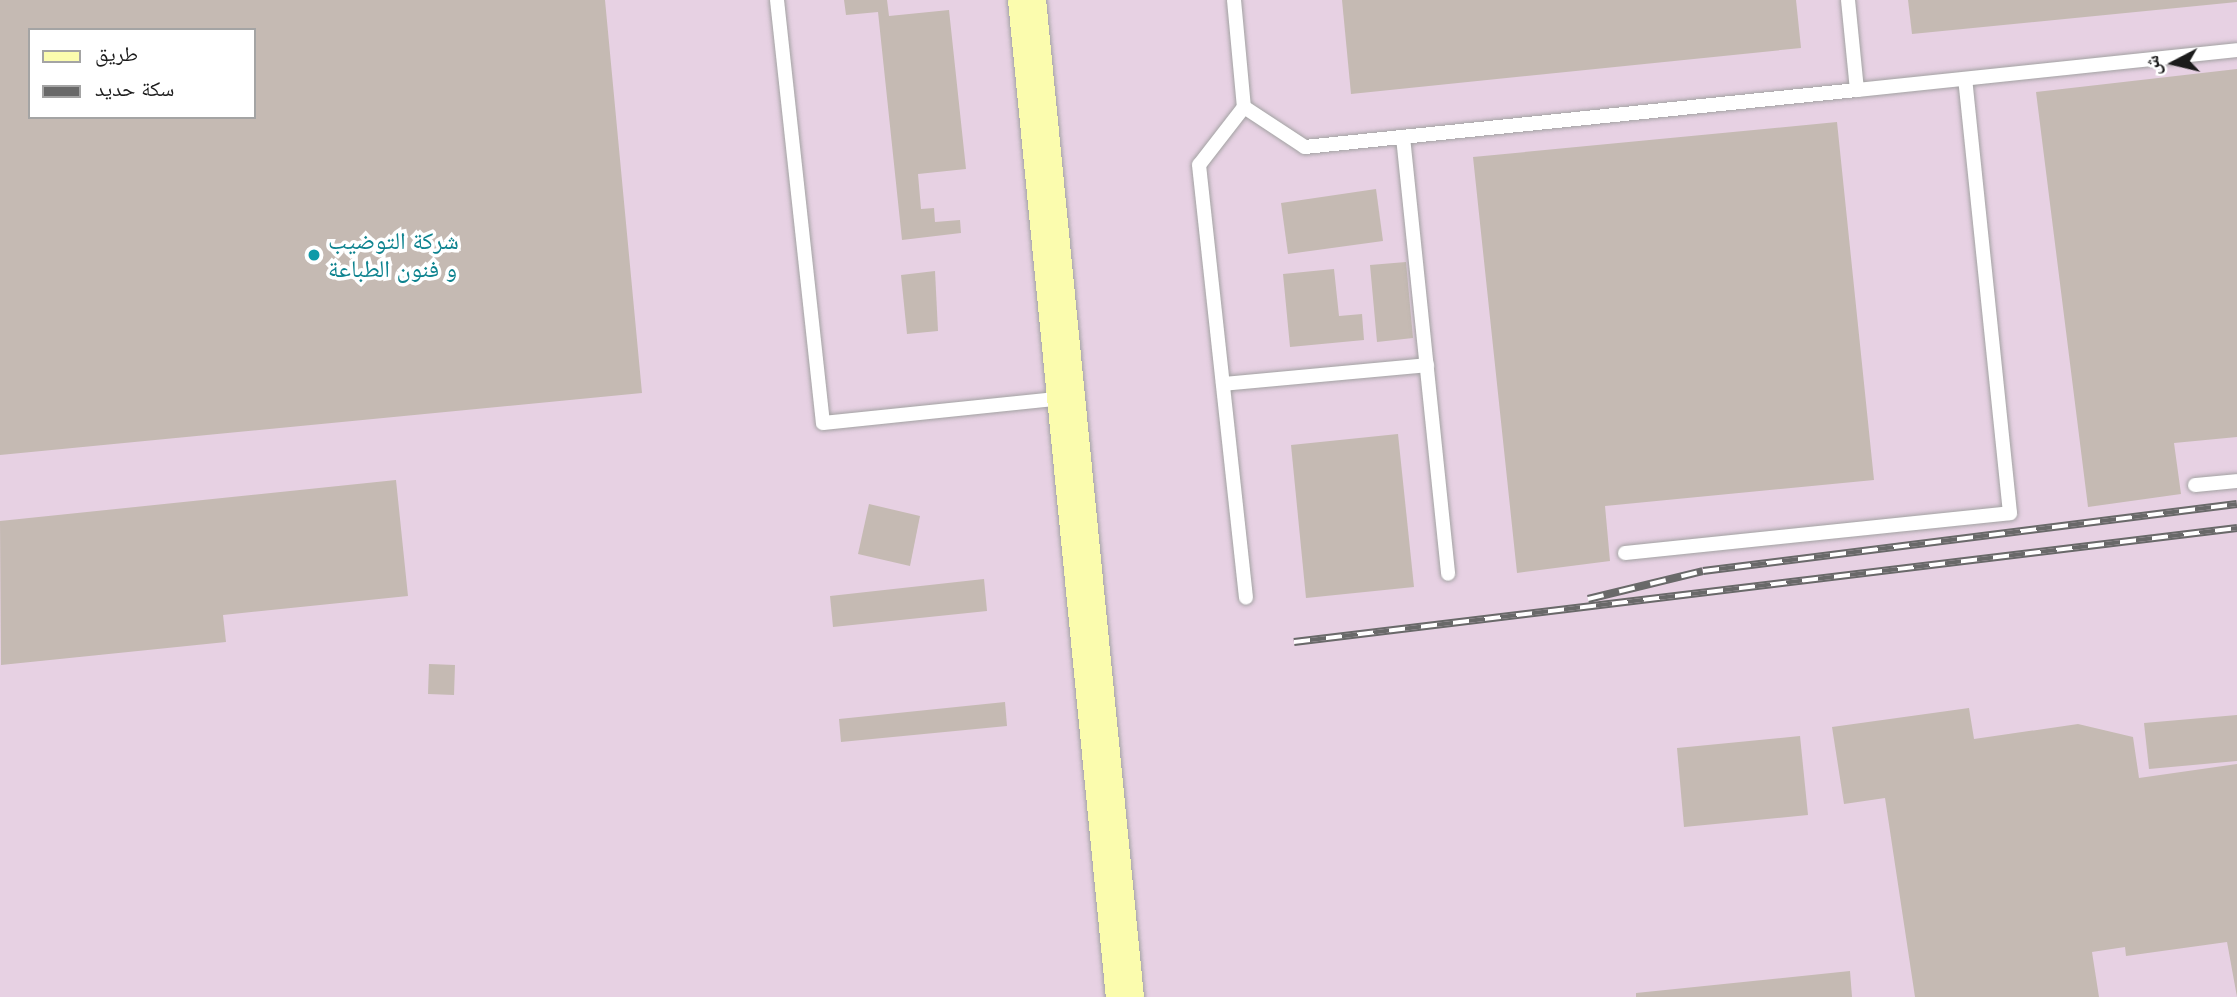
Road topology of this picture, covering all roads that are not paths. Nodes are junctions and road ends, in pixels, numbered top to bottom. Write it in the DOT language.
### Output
graph roads {
  1 [pos="777,0"];
  2 [pos="1027,0"];
  3 [pos="1234,0"];
  4 [pos="1849,0"];
  5 [pos="2237,50"];
  6 [pos="1965,79"];
  7 [pos="1857,90"];
  8 [pos="1244,107"];
  9 [pos="1403,137"];
  10 [pos="1427,365"];
  11 [pos="1223,384"];
  12 [pos="1066,398"];
  13 [pos="2237,481"];
  14 [pos="2195,485"];
  15 [pos="1625,553"];
  16 [pos="1448,574"];
  17 [pos="1246,597"];
  18 [pos="1125,997"];
  1 -- 12 [label="lane"];
  2 -- 12 [label="main road"];
  3 -- 8 [label="lane"];
  4 -- 7 [label="lane"];
  5 -- 6 [label="lane"];
  6 -- 7 [label="lane"];
  6 -- 15 [label="lane"];
  7 -- 9 [label="lane"];
  8 -- 9 [label="lane"];
  8 -- 11 [label="lane"];
  9 -- 10 [label="lane"];
  10 -- 11 [label="lane"];
  10 -- 16 [label="lane"];
  11 -- 17 [label="lane"];
  12 -- 18 [label="main road"];
  13 -- 14 [label="lane"];
}
